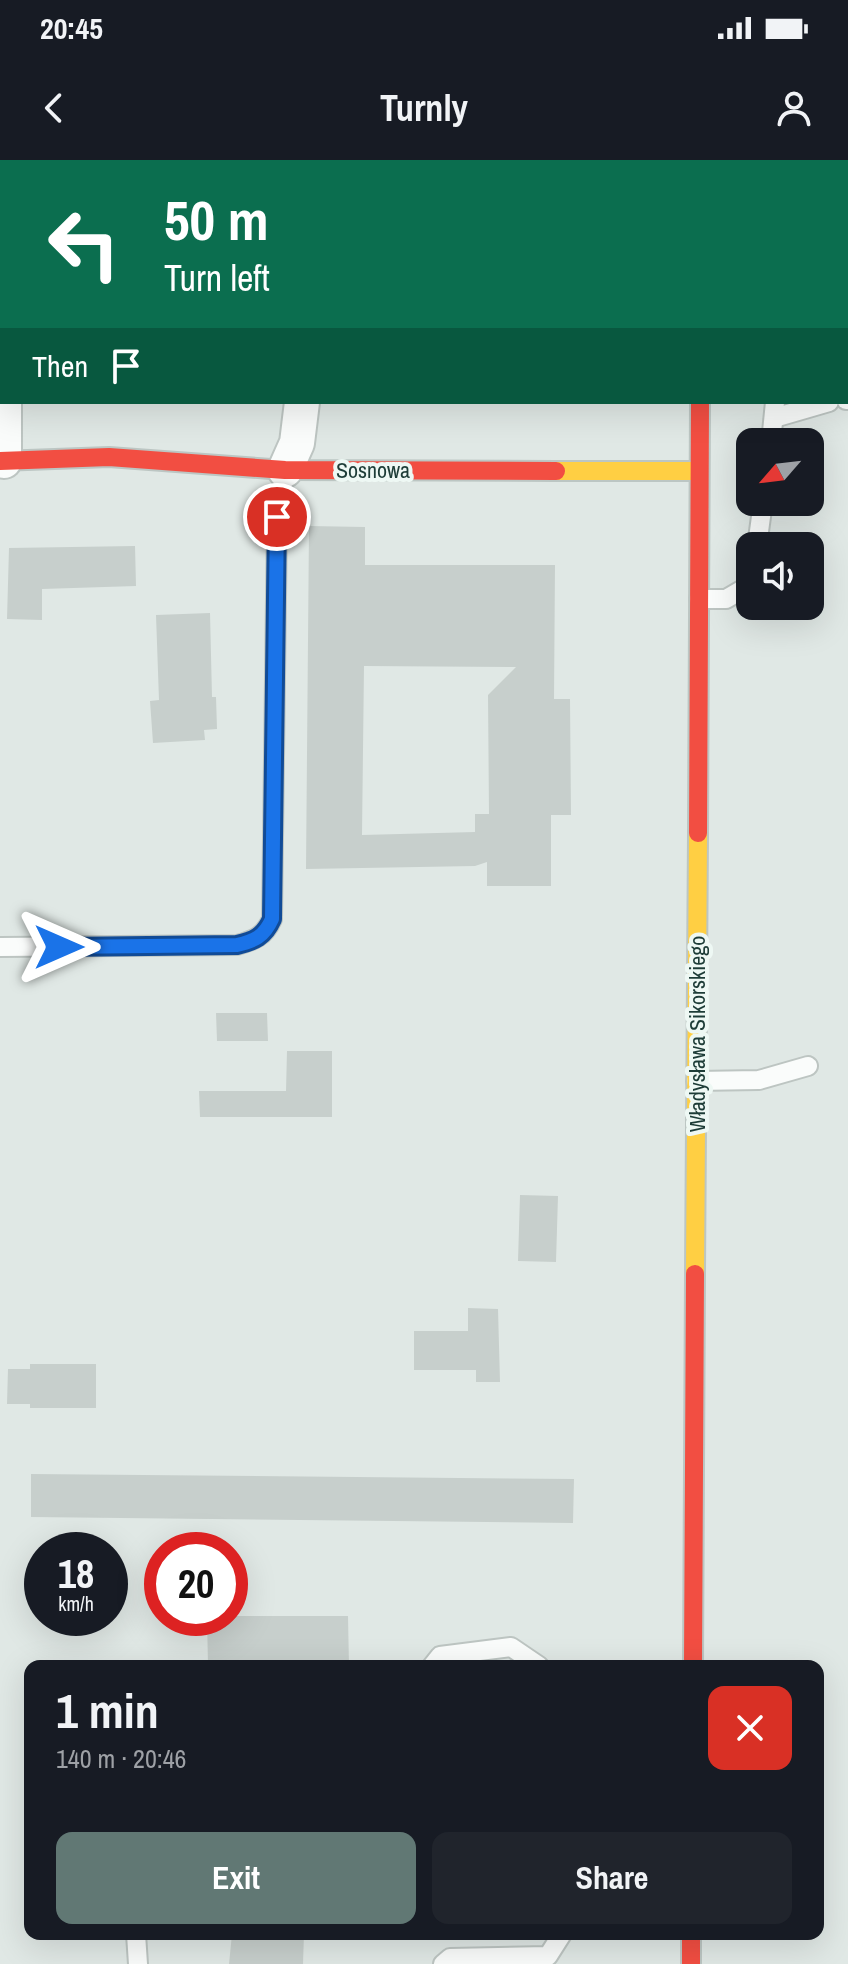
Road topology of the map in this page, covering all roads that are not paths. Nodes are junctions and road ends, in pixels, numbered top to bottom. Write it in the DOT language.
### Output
graph roads {
  1 [pos="4,404"];
  2 [pos="302,404"];
  3 [pos="700,404"];
  4 [pos="816,404"];
  5 [pos="775,410"];
  6 [pos="2,461"];
  7 [pos="285,470"];
  8 [pos="699,471"];
  9 [pos="736,593"];
  10 [pos="699,599"];
  11 [pos="0,947"];
  12 [pos="808,1066"];
  13 [pos="696,1081"];
  14 [pos="437,1660"];
  15 [pos="530,1660"];
  16 [pos="693,1660"];
  17 [pos="136,1940"];
  18 [pos="558,1940"];
  19 [pos="691,1940"];
  20 [pos="138,1964"];
  21 [pos="443,1964"];
  22 [pos="691,1964"];
  1 -- 6 [label="street"];
  2 -- 7 [label="street"];
  3 -- 8 [label="main road, Władysława Sikorskiego"];
  4 -- 5 [label="lane"];
  6 -- 7 [label="main road, Sosnowa"];
  7 -- 8 [label="main road, Sosnowa"];
  7 -- 11 [label="lane"];
  8 -- 10 [label="main road, Władysława Sikorskiego"];
  9 -- 10 [label="lane"];
  10 -- 13 [label="main road, Władysława Sikorskiego"];
  12 -- 13 [label="lane"];
  13 -- 16 [label="main road, Władysława Sikorskiego"];
  14 -- 15 [label="lane"];
  17 -- 20 [label="lane"];
  18 -- 21 [label="lane"];
  19 -- 22 [label="main road"];
}
